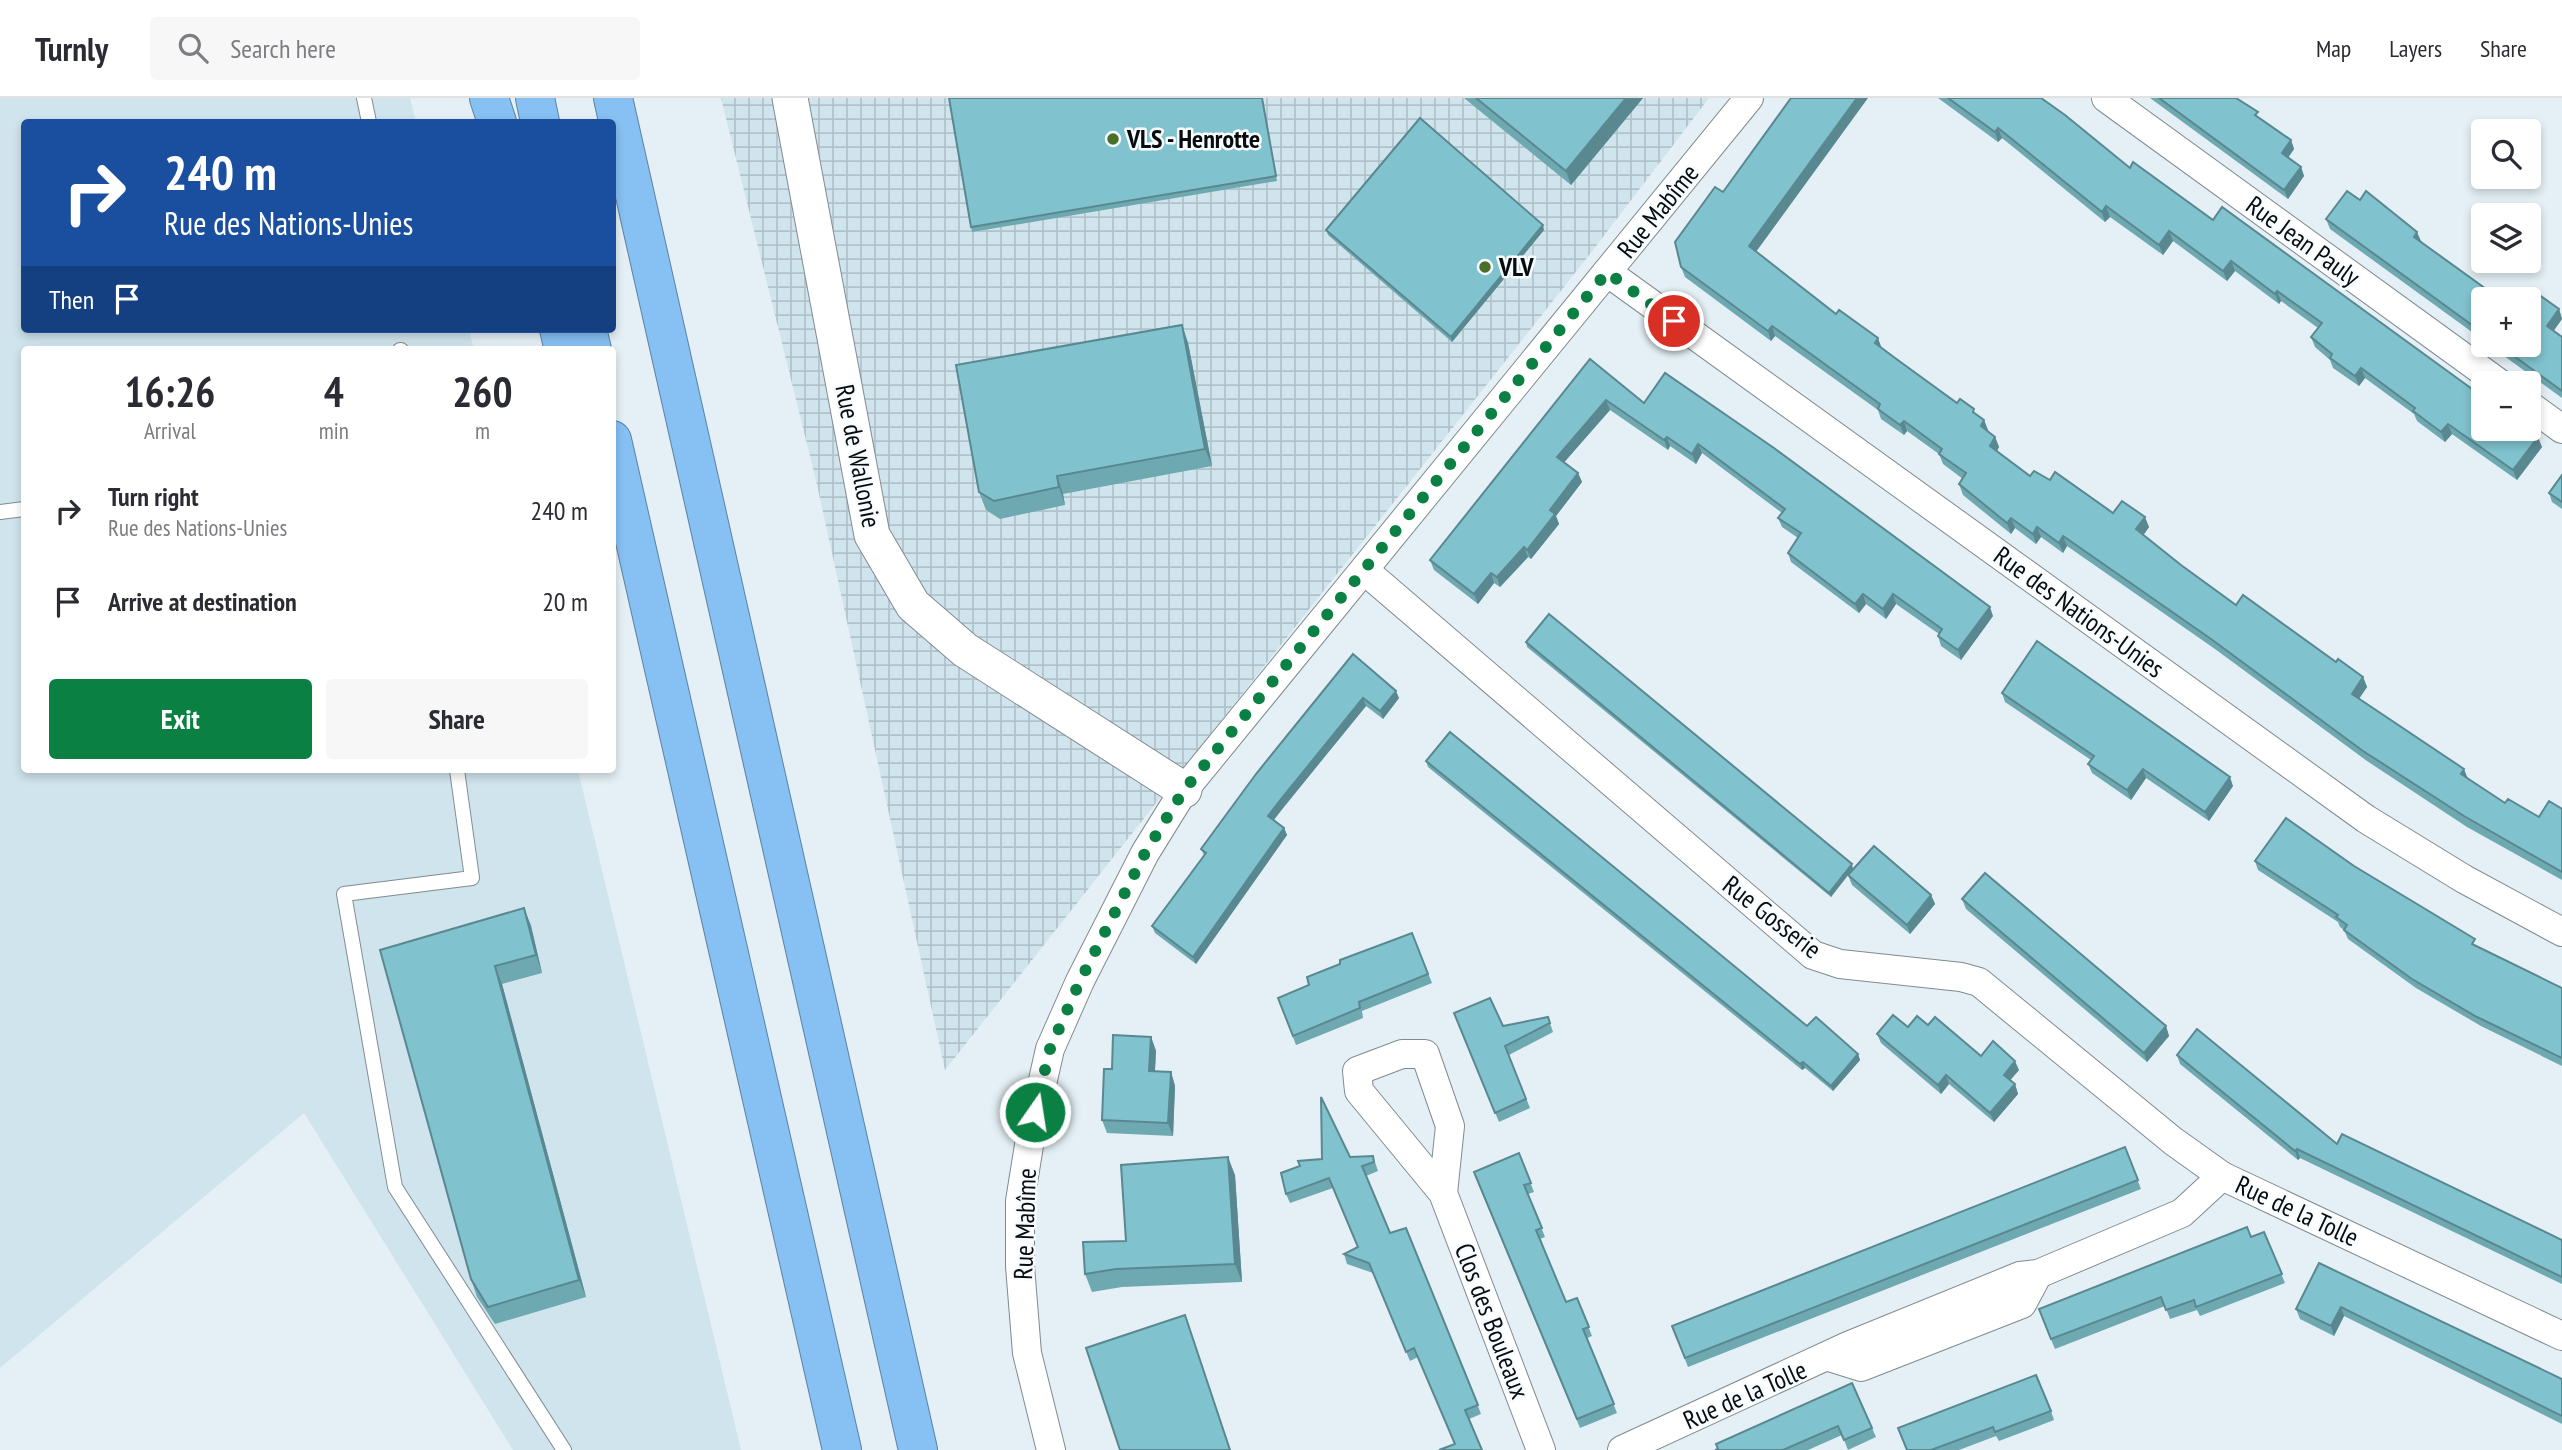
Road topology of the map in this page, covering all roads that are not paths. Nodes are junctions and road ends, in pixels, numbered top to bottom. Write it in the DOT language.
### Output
graph roads {
  1 [pos="364,98"];
  2 [pos="489,98"];
  3 [pos="535,98"];
  4 [pos="613,98"];
  5 [pos="790,98"];
  6 [pos="1749,98"];
  7 [pos="2106,98"];
  8 [pos="368,119"];
  9 [pos="496,119"];
  10 [pos="539,119"];
  11 [pos="1607,272"];
  12 [pos="2482,371"];
  13 [pos="2541,414"];
  14 [pos="2562,429"];
  15 [pos="616,457"];
  16 [pos="21,509"];
  17 [pos="0,512"];
  18 [pos="616,565"];
  19 [pos="1364,570"];
  20 [pos="457,773"];
  21 [pos="1184,790"];
  22 [pos="718,902"];
  23 [pos="2562,932"];
  24 [pos="2222,1176"];
  25 [pos="1443,1193"];
  26 [pos="2562,1336"];
  27 [pos="564,1450"];
  28 [pos="842,1450"];
  29 [pos="918,1450"];
  30 [pos="1051,1450"];
  31 [pos="1541,1450"];
  32 [pos="1622,1450"];
  1 -- 8 [label="lane"];
  2 -- 9 [label="highway"];
  3 -- 10 [label="highway"];
  4 -- 29 [label="highway"];
  5 -- 21 [label="street, Rue de Wallonie"];
  6 -- 11 [label="street, Rue Mabîme"];
  7 -- 12 [label="street, Rue Jean Pauly"];
  11 -- 19 [label="street, Rue Mabîme"];
  11 -- 23 [label="street, Rue des Nations-Unies"];
  13 -- 14 [label="street"];
  15 -- 22 [label="highway"];
  16 -- 17 [label="lane"];
  18 -- 22 [label="highway"];
  19 -- 21 [label="street, Rue Mabîme"];
  19 -- 24 [label="street, Rue Gosserie"];
  20 -- 27 [label="lane"];
  21 -- 30 [label="street, Rue Mabîme"];
  22 -- 28 [label="highway"];
  24 -- 26 [label="street, Rue de la Tolle"];
  24 -- 32 [label="street, Rue de la Tolle"];
  25 -- 25 [label="street, Clos des Bouleaux"];
  25 -- 31 [label="street, Clos des Bouleaux"];
}
